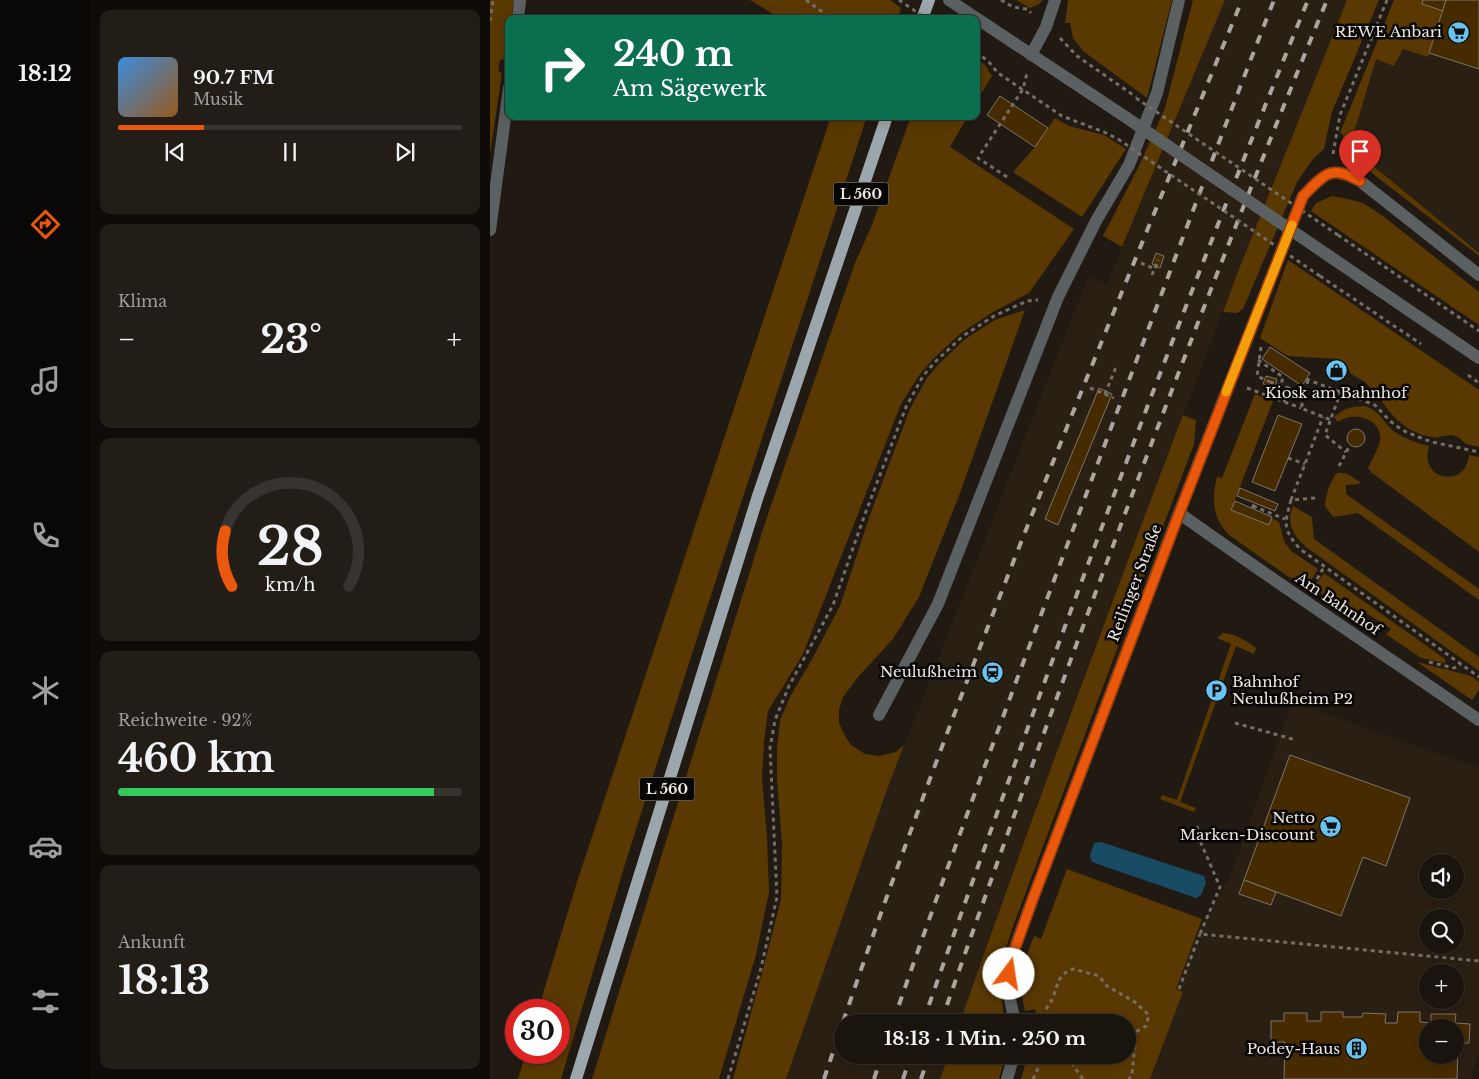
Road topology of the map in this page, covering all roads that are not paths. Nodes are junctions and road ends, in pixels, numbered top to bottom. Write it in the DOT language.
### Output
graph roads {
  1 [pos="520,0"];
  2 [pos="929,0"];
  3 [pos="949,0"];
  4 [pos="1055,0"];
  5 [pos="1179,0"];
  6 [pos="518,15"];
  7 [pos="923,15"];
  8 [pos="971,15"];
  9 [pos="980,21"];
  10 [pos="1031,54"];
  11 [pos="505,118"];
  12 [pos="886,120"];
  13 [pos="490,230"];
  14 [pos="1479,275"];
  15 [pos="1479,358"];
  16 [pos="1179,514"];
  17 [pos="879,715"];
  18 [pos="1479,720"];
  19 [pos="1013,1014"];
  20 [pos="1011,1064"];
  21 [pos="576,1079"];
  22 [pos="1007,1079"];
  1 -- 6 [label="street"];
  2 -- 7 [label="main road"];
  3 -- 8 [label="street"];
  4 -- 10 [label="street"];
  5 -- 17 [label="street"];
  9 -- 10 [label="street"];
  10 -- 15 [label="street, bridge"];
  11 -- 13 [label="street"];
  12 -- 21 [label="main road, L 560"];
  14 -- 16 [label="street, Reilinger Straße"];
  16 -- 18 [label="street, Am Bahnhof"];
  16 -- 19 [label="street, Reilinger Straße"];
  20 -- 22 [label="street"];
}
